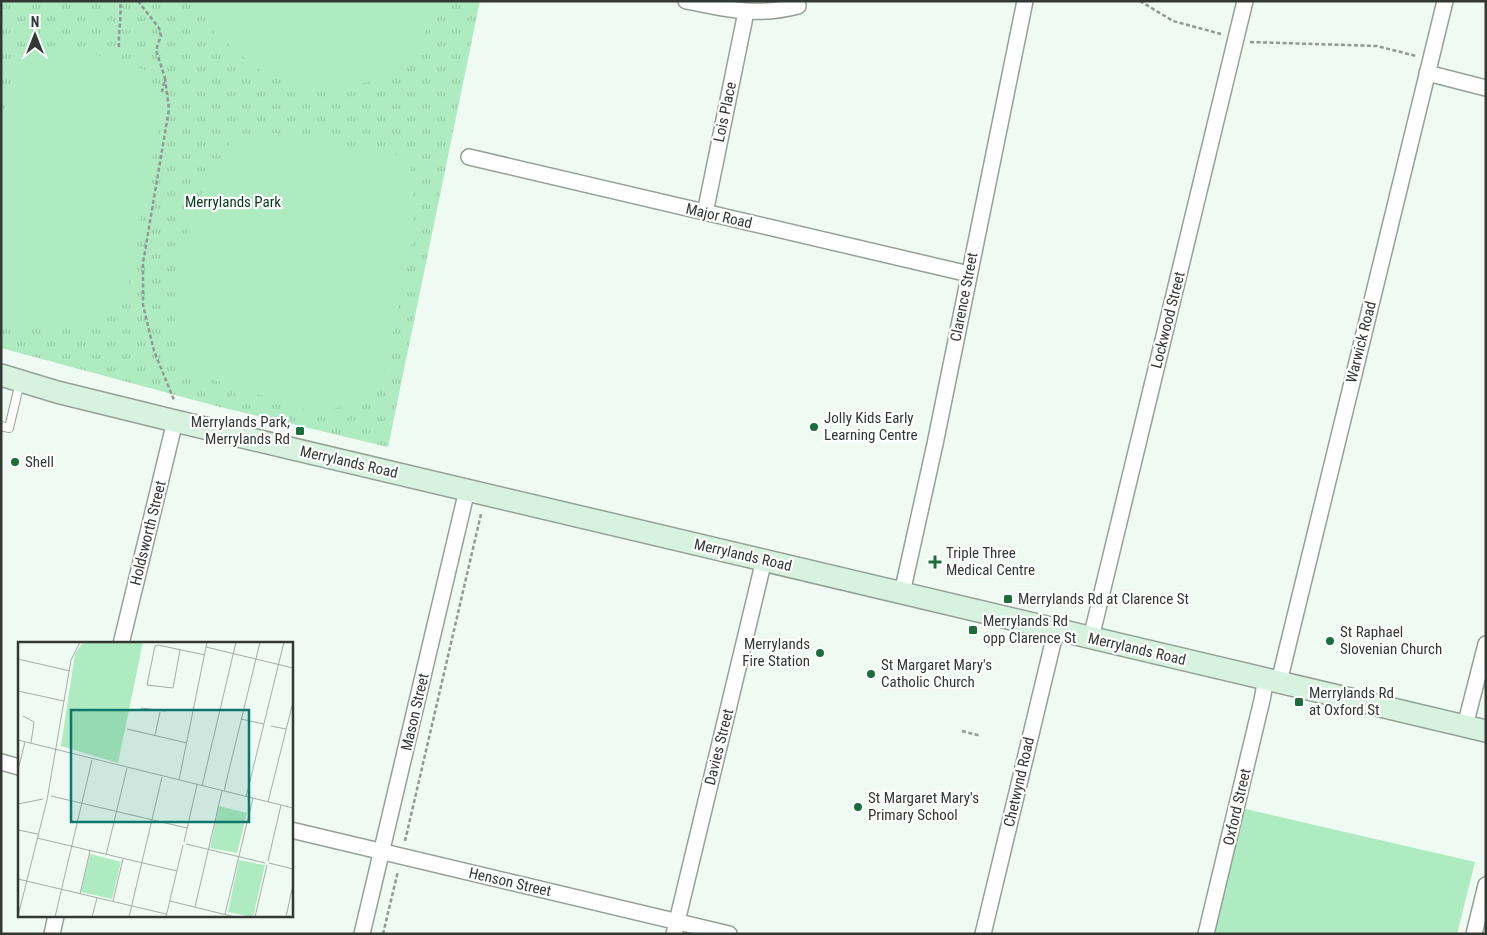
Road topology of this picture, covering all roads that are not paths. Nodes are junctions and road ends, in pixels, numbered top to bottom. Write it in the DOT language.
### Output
graph roads {
  1 [pos="686,1"];
  2 [pos="1025,1"];
  3 [pos="1245,1"];
  4 [pos="1445,1"];
  5 [pos="798,6"];
  6 [pos="746,12"];
  7 [pos="1427,74"];
  8 [pos="1486,88"];
  9 [pos="469,157"];
  10 [pos="704,213"];
  11 [pos="969,274"];
  12 [pos="11,378"];
  13 [pos="174,411"];
  14 [pos="1,426"];
  15 [pos="467,490"];
  16 [pos="764,560"];
  17 [pos="902,593"];
  18 [pos="1056,630"];
  19 [pos="1091,638"];
  20 [pos="121,642"];
  21 [pos="1486,644"];
  22 [pos="1272,681"];
  23 [pos="1465,726"];
  24 [pos="1486,732"];
  25 [pos="1,762"];
  26 [pos="18,767"];
  27 [pos="292,830"];
  28 [pos="382,851"];
  29 [pos="1486,885"];
  30 [pos="56,918"];
  31 [pos="675,927"];
  32 [pos="52,934"];
  33 [pos="362,934"];
  34 [pos="729,934"];
  35 [pos="983,934"];
  36 [pos="1206,934"];
  37 [pos="1474,934"];
  1 -- 6 [label="street"];
  2 -- 11 [label="street, Clarence Street"];
  3 -- 19 [label="street, Lockwood Street"];
  4 -- 7 [label="street, Warwick Road"];
  5 -- 6 [label="street"];
  6 -- 10 [label="street, Lois Place"];
  7 -- 8 [label="street"];
  7 -- 22 [label="street, Warwick Road"];
  9 -- 10 [label="street, Major Road"];
  10 -- 11 [label="street, Major Road"];
  11 -- 17 [label="street, Clarence Street"];
  12 -- 13 [label="main road, Merrylands Road"];
  12 -- 14 [label="lane"];
  13 -- 15 [label="main road, Merrylands Road"];
  13 -- 20 [label="street, Holdsworth Street"];
  15 -- 16 [label="main road, Merrylands Road"];
  15 -- 28 [label="street, Mason Street"];
  16 -- 17 [label="main road, Merrylands Road"];
  16 -- 31 [label="street, Davies Street"];
  17 -- 18 [label="main road, Merrylands Road"];
  18 -- 19 [label="main road, Merrylands Road"];
  18 -- 35 [label="street, Chetwynd Road"];
  19 -- 22 [label="main road, Merrylands Road"];
  21 -- 23 [label="street"];
  22 -- 23 [label="main road, Merrylands Road"];
  22 -- 36 [label="street, Oxford Street"];
  23 -- 24 [label="main road, Merrylands Road"];
  25 -- 26 [label="street"];
  27 -- 28 [label="street, Henson Street"];
  28 -- 31 [label="street, Henson Street"];
  28 -- 33 [label="street, Mason Street"];
  29 -- 37 [label="street"];
  30 -- 32 [label="street"];
  31 -- 34 [label="street, Henson Street"];
}
